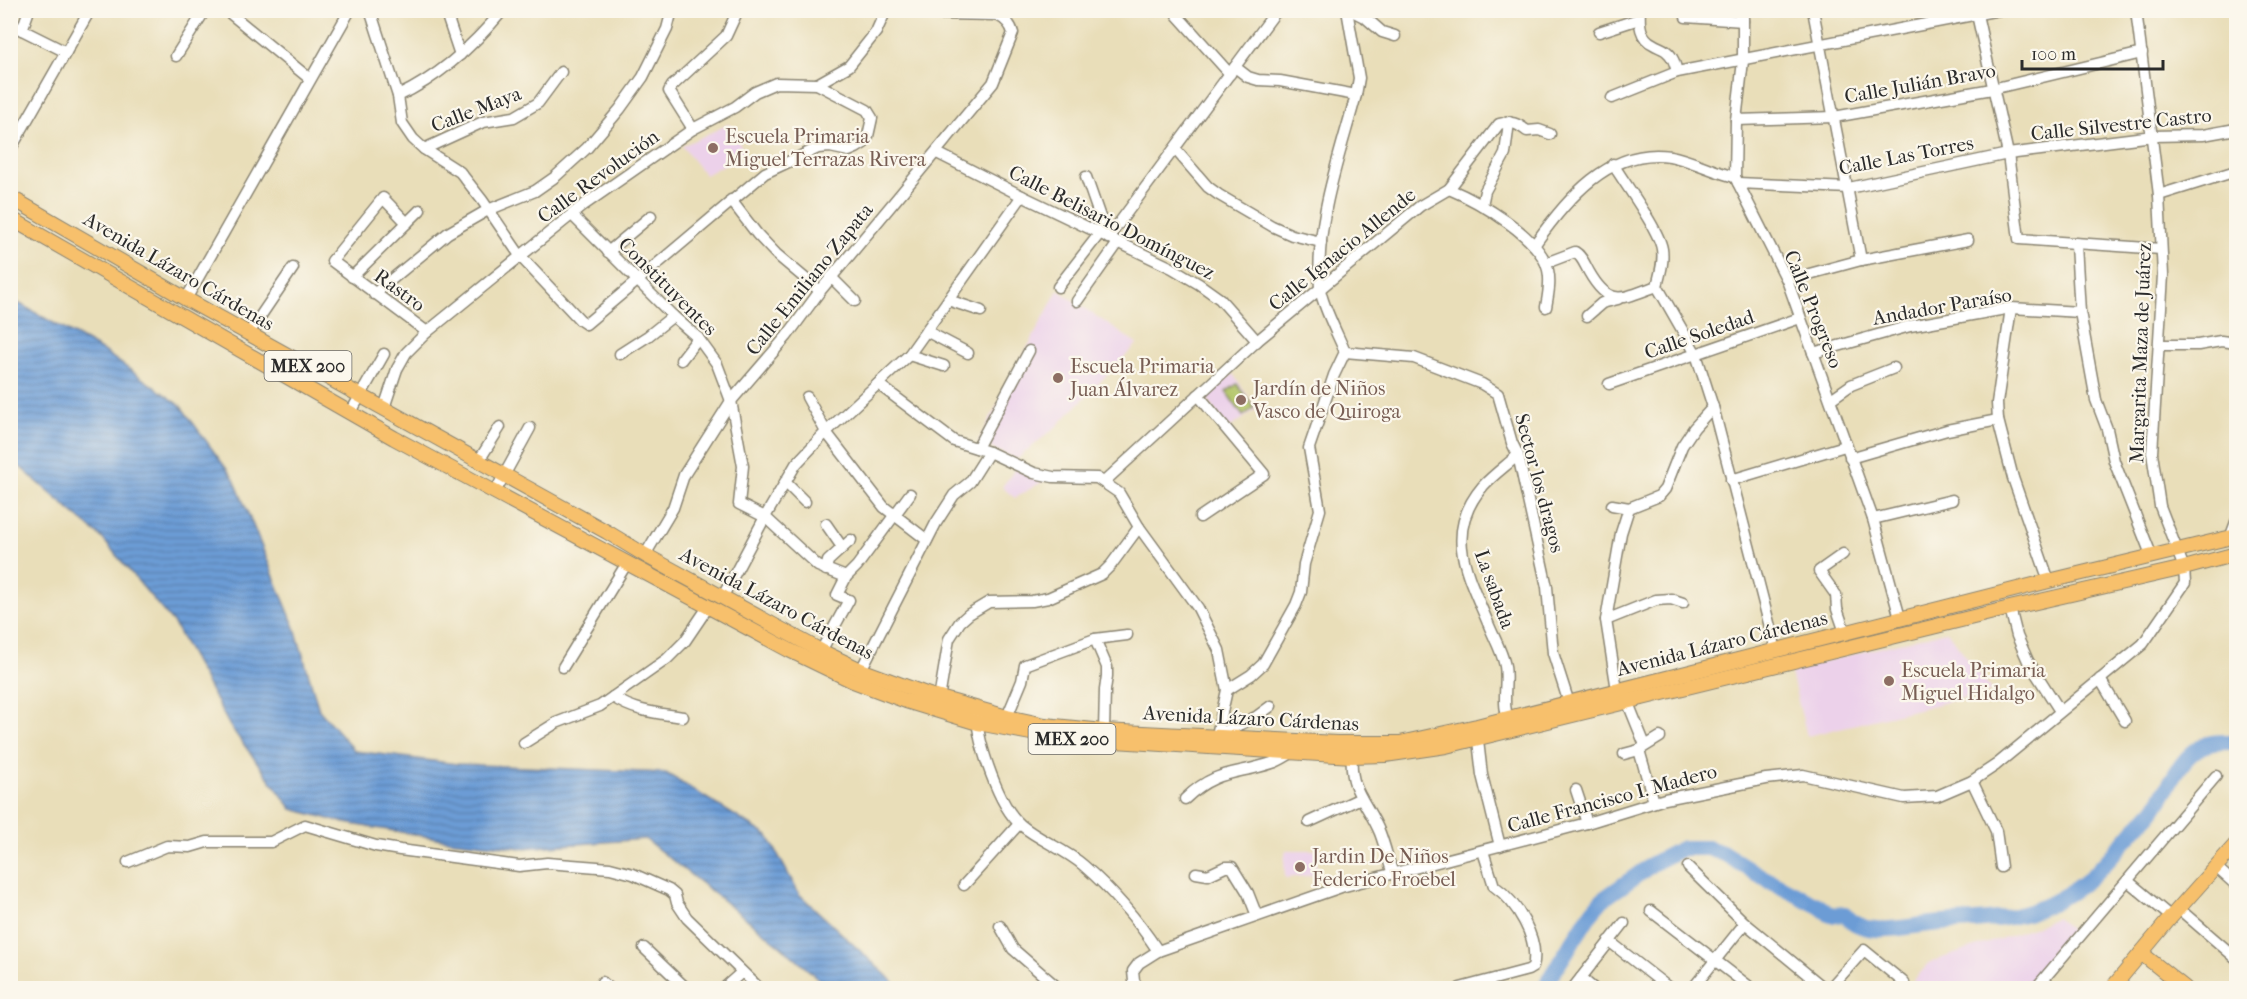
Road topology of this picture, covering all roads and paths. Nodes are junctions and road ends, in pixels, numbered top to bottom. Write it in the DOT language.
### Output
graph roads {
  1 [pos="29,10"];
  2 [pos="90,10"];
  3 [pos="205,10"];
  4 [pos="226,10"];
  5 [pos="445,10"];
  6 [pos="503,10"];
  7 [pos="672,10"];
  8 [pos="738,10"];
  9 [pos="886,10"];
  10 [pos="936,10"];
  11 [pos="1349,10"];
  12 [pos="1813,10"];
  13 [pos="1999,10"];
  14 [pos="2136,10"];
  15 [pos="348,11"];
  16 [pos="371,11"];
  17 [pos="1275,12"];
  18 [pos="1977,13"];
  19 [pos="1685,14"];
  20 [pos="1177,15"];
  21 [pos="1640,15"];
  22 [pos="1743,16"];
  23 [pos="10,24"];
  24 [pos="22,30"];
  25 [pos="1599,32"];
  26 [pos="1395,36"];
  27 [pos="1821,46"];
  28 [pos="66,52"];
  29 [pos="2142,53"];
  30 [pos="460,55"];
  31 [pos="176,56"];
  32 [pos="1743,61"];
  33 [pos="1233,70"];
  34 [pos="561,72"];
  35 [pos="1677,72"];
  36 [pos="310,79"];
  37 [pos="817,84"];
  38 [pos="1992,89"];
  39 [pos="1356,95"];
  40 [pos="398,96"];
  41 [pos="1612,98"];
  42 [pos="1834,117"];
  43 [pos="1736,120"];
  44 [pos="1504,123"];
  45 [pos="693,129"];
  46 [pos="2236,129"];
  47 [pos="1550,134"];
  48 [pos="2153,135"];
  49 [pos="424,149"];
  50 [pos="1175,149"];
  51 [pos="10,150"];
  52 [pos="937,153"];
  53 [pos="2008,154"];
  54 [pos="1613,164"];
  55 [pos="2236,171"];
  56 [pos="1086,177"];
  57 [pos="1737,180"];
  58 [pos="1849,188"];
  59 [pos="1449,189"];
  60 [pos="2159,195"];
  61 [pos="1022,196"];
  62 [pos="10,197"];
  63 [pos="731,200"];
  64 [pos="1482,205"];
  65 [pos="420,210"];
  66 [pos="488,210"];
  67 [pos="40,214"];
  68 [pos="572,215"];
  69 [pos="651,216"];
  70 [pos="10,218"];
  71 [pos="407,223"];
  72 [pos="31,230"];
  73 [pos="1109,238"];
  74 [pos="1968,240"];
  75 [pos="1321,242"];
  76 [pos="1535,244"];
  77 [pos="2076,245"];
  78 [pos="2161,249"];
  79 [pos="608,252"];
  80 [pos="521,257"];
  81 [pos="1861,260"];
  82 [pos="1546,264"];
  83 [pos="293,268"];
  84 [pos="831,277"];
  85 [pos="352,278"];
  86 [pos="637,280"];
  87 [pos="1787,280"];
  88 [pos="1657,286"];
  89 [pos="1058,287"];
  90 [pos="1320,290"];
  91 [pos="820,291"];
  92 [pos="374,294"];
  93 [pos="186,298"];
  94 [pos="1620,299"];
  95 [pos="948,300"];
  96 [pos="1077,301"];
  97 [pos="855,302"];
  98 [pos="1546,307"];
  99 [pos="2011,308"];
  100 [pos="981,311"];
  101 [pos="2080,312"];
  102 [pos="672,316"];
  103 [pos="1587,316"];
  104 [pos="1800,318"];
  105 [pos="926,331"];
  106 [pos="426,332"];
  107 [pos="249,333"];
  108 [pos="698,338"];
  109 [pos="1257,341"];
  110 [pos="2236,343"];
  111 [pos="2159,345"];
  112 [pos="1029,351"];
  113 [pos="1345,352"];
  114 [pos="968,353"];
  115 [pos="1813,353"];
  116 [pos="384,354"];
  117 [pos="620,354"];
  118 [pos="1696,354"];
  119 [pos="909,355"];
  120 [pos="296,359"];
  121 [pos="681,360"];
  122 [pos="944,366"];
  123 [pos="1894,368"];
  124 [pos="287,376"];
  125 [pos="878,384"];
  126 [pos="1609,384"];
  127 [pos="1198,394"];
  128 [pos="360,395"];
  129 [pos="807,397"];
  130 [pos="1831,399"];
  131 [pos="731,401"];
  132 [pos="1713,407"];
  133 [pos="384,408"];
  134 [pos="351,412"];
  135 [pos="1998,420"];
  136 [pos="500,427"];
  137 [pos="530,428"];
  138 [pos="826,432"];
  139 [pos="1845,446"];
  140 [pos="983,450"];
  141 [pos="1518,455"];
  142 [pos="1850,458"];
  143 [pos="478,462"];
  144 [pos="504,476"];
  145 [pos="1731,480"];
  146 [pos="785,482"];
  147 [pos="1104,482"];
  148 [pos="495,492"];
  149 [pos="910,494"];
  150 [pos="1952,500"];
  151 [pos="805,502"];
  152 [pos="1612,505"];
  153 [pos="1629,508"];
  154 [pos="894,516"];
  155 [pos="765,517"];
  156 [pos="1200,517"];
  157 [pos="1873,519"];
  158 [pos="2236,522"];
  159 [pos="826,524"];
  160 [pos="1139,527"];
  161 [pos="2233,537"];
  162 [pos="927,540"];
  163 [pos="2176,551"];
  164 [pos="1844,554"];
  165 [pos="2236,554"];
  166 [pos="645,555"];
  167 [pos="2152,557"];
  168 [pos="627,563"];
  169 [pos="2184,568"];
  170 [pos="826,570"];
  171 [pos="846,577"];
  172 [pos="2049,581"];
  173 [pos="723,596"];
  174 [pos="1683,603"];
  175 [pos="708,606"];
  176 [pos="2010,608"];
  177 [pos="1900,618"];
  178 [pos="1606,620"];
  179 [pos="1845,632"];
  180 [pos="1127,635"];
  181 [pos="1095,639"];
  182 [pos="1776,650"];
  183 [pos="821,651"];
  184 [pos="563,667"];
  185 [pos="861,670"];
  186 [pos="2100,679"];
  187 [pos="1227,690"];
  188 [pos="1617,690"];
  189 [pos="613,697"];
  190 [pos="939,699"];
  191 [pos="1569,703"];
  192 [pos="1628,703"];
  193 [pos="1271,706"];
  194 [pos="2060,711"];
  195 [pos="977,716"];
  196 [pos="683,717"];
  197 [pos="1007,717"];
  198 [pos="1507,718"];
  199 [pos="2125,721"];
  200 [pos="1516,730"];
  201 [pos="1104,731"];
  202 [pos="1477,733"];
  203 [pos="1217,735"];
  204 [pos="1660,737"];
  205 [pos="524,743"];
  206 [pos="1642,748"];
  207 [pos="1296,751"];
  208 [pos="1624,754"];
  209 [pos="1352,756"];
  210 [pos="2216,776"];
  211 [pos="1972,781"];
  212 [pos="1576,789"];
  213 [pos="1361,798"];
  214 [pos="1185,799"];
  215 [pos="1654,802"];
  216 [pos="1309,822"];
  217 [pos="1587,823"];
  218 [pos="1019,824"];
  219 [pos="2236,844"];
  220 [pos="1500,846"];
  221 [pos="1483,850"];
  222 [pos="128,862"];
  223 [pos="1688,867"];
  224 [pos="2001,867"];
  225 [pos="2216,867"];
  226 [pos="1196,873"];
  227 [pos="1393,873"];
  228 [pos="2128,881"];
  229 [pos="964,885"];
  230 [pos="2236,885"];
  231 [pos="1651,910"];
  232 [pos="2175,913"];
  233 [pos="1257,916"];
  234 [pos="1624,922"];
  235 [pos="1745,923"];
  236 [pos="1000,926"];
  237 [pos="1609,941"];
  238 [pos="644,948"];
  239 [pos="1158,951"];
  240 [pos="2141,953"];
  241 [pos="2236,958"];
  242 [pos="1715,961"];
  243 [pos="742,972"];
  244 [pos="1581,978"];
  245 [pos="1902,986"];
  246 [pos="1745,987"];
  247 [pos="686,988"];
  248 [pos="724,988"];
  249 [pos="759,988"];
  250 [pos="1058,988"];
  251 [pos="1138,988"];
  252 [pos="1460,988"];
  253 [pos="1573,988"];
  254 [pos="1593,988"];
  255 [pos="1669,988"];
  256 [pos="1693,988"];
  257 [pos="1824,988"];
  258 [pos="1830,988"];
  259 [pos="2036,988"];
  260 [pos="2112,988"];
  261 [pos="2185,988"];
  1 -- 24 [label="street"];
  2 -- 28 [label="street"];
  3 -- 31 [label="street"];
  4 -- 36 [label="street"];
  5 -- 30 [label="street"];
  6 -- 30 [label="street"];
  7 -- 66 [label="street"];
  8 -- 45 [label="street"];
  9 -- 37 [label="street"];
  10 -- 52 [label="street, Calle Emiliano Zapata"];
  11 -- 26 [label="street"];
  11 -- 39 [label="street"];
  12 -- 27 [label="street"];
  13 -- 18 [label="street"];
  14 -- 29 [label="street, Margarita Maza de Juárez"];
  15 -- 36 [label="street"];
  16 -- 40 [label="street"];
  17 -- 33 [label="street"];
  18 -- 27 [label="street"];
  18 -- 38 [label="street"];
  19 -- 22 [label="street"];
  20 -- 33 [label="street"];
  21 -- 25 [label="street"];
  21 -- 35 [label="street"];
  22 -- 32 [label="street, Calle Progreso"];
  23 -- 24 [label="street"];
  24 -- 28 [label="street"];
  27 -- 32 [label="street"];
  27 -- 42 [label="street"];
  28 -- 51 [label="street"];
  29 -- 38 [label="street, Calle Julián Bravo"];
  29 -- 48 [label="street, Margarita Maza de Juárez"];
  30 -- 40 [label="street"];
  32 -- 35 [label="street"];
  32 -- 43 [label="street, Calle Progreso"];
  33 -- 39 [label="street"];
  33 -- 50 [label="street"];
  34 -- 49 [label="street, Calle Maya"];
  35 -- 41 [label="street"];
  36 -- 93 [label="street"];
  37 -- 45 [label="street, Calle Revolución"];
  37 -- 63 [label="street, Calle Revolución"];
  38 -- 42 [label="street, Calle Julián Bravo"];
  38 -- 53 [label="street"];
  39 -- 75 [label="street"];
  40 -- 49 [label="street"];
  42 -- 43 [label="street, Calle Julián Bravo"];
  42 -- 58 [label="street"];
  43 -- 57 [label="street, Calle Progreso"];
  44 -- 47 [label="street"];
  44 -- 59 [label="street, Calle Ignacio Allende"];
  44 -- 64 [label="street"];
  45 -- 68 [label="street, Calle Revolución"];
  46 -- 48 [label="street, Calle Silvestre Castro"];
  48 -- 53 [label="street, Calle Silvestre Castro"];
  48 -- 60 [label="street, Margarita Maza de Juárez"];
  49 -- 66 [label="street"];
  50 -- 73 [label="street"];
  50 -- 75 [label="street"];
  52 -- 61 [label="street, Calle Belisario Domínguez"];
  52 -- 84 [label="street, Calle Emiliano Zapata"];
  53 -- 58 [label="street, Calle Las Torres"];
  53 -- 77 [label="street"];
  54 -- 57 [label="street, Calle Las Torres"];
  54 -- 76 [label="street"];
  54 -- 88 [label="street"];
  55 -- 60 [label="street"];
  56 -- 73 [label="street"];
  57 -- 58 [label="street, Calle Las Torres"];
  57 -- 87 [label="street, Calle Progreso"];
  58 -- 81 [label="street"];
  59 -- 64 [label="street"];
  59 -- 90 [label="street, Calle Ignacio Allende"];
  60 -- 78 [label="street, Margarita Maza de Juárez"];
  61 -- 73 [label="street, Calle Belisario Domínguez"];
  61 -- 95 [label="street"];
  62 -- 67 [label="main road, Avenida Lázaro Cárdenas / MEX 200"];
  63 -- 86 [label="street"];
  63 -- 91 [label="street"];
  64 -- 76 [label="street"];
  65 -- 71 [label="street"];
  66 -- 80 [label="street"];
  66 -- 92 [label="street"];
  67 -- 72 [label="main road"];
  67 -- 93 [label="main road, Avenida Lázaro Cárdenas / MEX 200"];
  68 -- 79 [label="street, Constituyentes"];
  68 -- 80 [label="street, Calle Revolución"];
  69 -- 79 [label="street"];
  70 -- 72 [label="main road, Avenida Lázaro Cárdenas / MEX 200"];
  71 -- 85 [label="street"];
  71 -- 85 [label="street"];
  72 -- 124 [label="main road, Avenida Lázaro Cárdenas / MEX 200"];
  73 -- 89 [label="street"];
  73 -- 96 [label="street"];
  73 -- 109 [label="street, Calle Belisario Domínguez"];
  74 -- 81 [label="street"];
  75 -- 90 [label="street"];
  76 -- 82 [label="street"];
  77 -- 78 [label="street"];
  77 -- 101 [label="street"];
  78 -- 111 [label="street, Margarita Maza de Juárez"];
  79 -- 86 [label="street, Constituyentes"];
  80 -- 86 [label="street"];
  80 -- 106 [label="street, Calle Revolución"];
  81 -- 87 [label="street"];
  82 -- 94 [label="street"];
  82 -- 98 [label="street"];
  83 -- 107 [label="street"];
  84 -- 91 [label="street, Calle Emiliano Zapata"];
  84 -- 97 [label="street"];
  85 -- 92 [label="street, Rastro"];
  86 -- 102 [label="street, Constituyentes"];
  87 -- 104 [label="street, Calle Progreso"];
  88 -- 94 [label="street"];
  88 -- 118 [label="street"];
  90 -- 109 [label="street, Calle Ignacio Allende"];
  90 -- 113 [label="street"];
  91 -- 131 [label="street, Calle Emiliano Zapata"];
  92 -- 106 [label="street, Rastro"];
  93 -- 107 [label="main road, Avenida Lázaro Cárdenas / MEX 200"];
  94 -- 103 [label="street"];
  95 -- 100 [label="street"];
  95 -- 105 [label="street"];
  99 -- 101 [label="street, Andador Paraíso"];
  99 -- 115 [label="street, Andador Paraíso"];
  99 -- 135 [label="street"];
  101 -- 167 [label="street"];
  102 -- 108 [label="street, Constituyentes"];
  102 -- 117 [label="street"];
  104 -- 115 [label="street, Calle Progreso"];
  104 -- 118 [label="street, Calle Soledad"];
  105 -- 114 [label="street"];
  105 -- 119 [label="street"];
  106 -- 133 [label="street, Calle Revolución"];
  107 -- 120 [label="main road, Avenida Lázaro Cárdenas / MEX 200"];
  108 -- 121 [label="street"];
  108 -- 131 [label="street, Constituyentes"];
  109 -- 127 [label="street, Calle Ignacio Allende"];
  110 -- 111 [label="street"];
  111 -- 163 [label="street, Margarita Maza de Juárez"];
  112 -- 140 [label="street"];
  113 -- 141 [label="street, Sector los dragos"];
  113 -- 187 [label="street"];
  115 -- 130 [label="street, Calle Progreso"];
  116 -- 128 [label="street"];
  118 -- 126 [label="street, Calle Soledad"];
  118 -- 132 [label="street"];
  119 -- 122 [label="street"];
  119 -- 125 [label="street"];
  120 -- 124 [label="main road"];
  120 -- 128 [label="main road, Avenida Lázaro Cárdenas / MEX 200"];
  123 -- 130 [label="street"];
  124 -- 134 [label="main road, Avenida Lázaro Cárdenas / MEX 200"];
  125 -- 138 [label="street"];
  125 -- 140 [label="street"];
  127 -- 147 [label="street, Calle Ignacio Allende"];
  127 -- 156 [label="street"];
  128 -- 133 [label="main road, Avenida Lázaro Cárdenas / MEX 200"];
  128 -- 134 [label="street"];
  129 -- 138 [label="street"];
  130 -- 139 [label="street, Calle Progreso"];
  131 -- 155 [label="street, Constituyentes"];
  131 -- 166 [label="street, Calle Emiliano Zapata"];
  132 -- 145 [label="street"];
  132 -- 153 [label="street"];
  133 -- 143 [label="main road, Avenida Lázaro Cárdenas / MEX 200"];
  134 -- 148 [label="main road, Avenida Lázaro Cárdenas / MEX 200"];
  135 -- 142 [label="street"];
  135 -- 172 [label="street"];
  136 -- 143 [label="street"];
  137 -- 144 [label="street"];
  138 -- 146 [label="street"];
  138 -- 154 [label="street"];
  139 -- 142 [label="street, Calle Progreso"];
  139 -- 145 [label="street"];
  140 -- 147 [label="street"];
  140 -- 162 [label="street"];
  141 -- 191 [label="street, Sector los dragos"];
  141 -- 198 [label="street, La sabada"];
  142 -- 157 [label="street, Calle Progreso"];
  143 -- 144 [label="main road, Avenida Lázaro Cárdenas / MEX 200"];
  144 -- 148 [label="street"];
  144 -- 166 [label="main road, Avenida Lázaro Cárdenas / MEX 200"];
  145 -- 182 [label="street"];
  146 -- 151 [label="street"];
  146 -- 155 [label="street"];
  147 -- 160 [label="street"];
  148 -- 168 [label="main road, Avenida Lázaro Cárdenas / MEX 200"];
  149 -- 154 [label="street"];
  150 -- 157 [label="street"];
  152 -- 153 [label="street"];
  153 -- 178 [label="street"];
  154 -- 162 [label="street"];
  154 -- 171 [label="street"];
  155 -- 170 [label="street"];
  155 -- 173 [label="street"];
  157 -- 177 [label="street, Calle Progreso"];
  158 -- 161 [label="street"];
  159 -- 170 [label="street"];
  160 -- 187 [label="street"];
  160 -- 190 [label="street"];
  161 -- 163 [label="main road, Avenida Lázaro Cárdenas / MEX 200"];
  162 -- 185 [label="street"];
  163 -- 167 [label="main road, Avenida Lázaro Cárdenas / MEX 200"];
  163 -- 169 [label="street, Margarita Maza de Juárez"];
  164 -- 179 [label="street"];
  165 -- 169 [label="main road, Avenida Lázaro Cárdenas / MEX 200"];
  166 -- 173 [label="main road, Avenida Lázaro Cárdenas / MEX 200"];
  167 -- 172 [label="main road, Avenida Lázaro Cárdenas / MEX 200"];
  168 -- 175 [label="main road, Avenida Lázaro Cárdenas / MEX 200"];
  168 -- 184 [label="street"];
  169 -- 176 [label="main road, Avenida Lázaro Cárdenas / MEX 200"];
  169 -- 186 [label="street, Calle Francisco I. Madero"];
  170 -- 171 [label="street"];
  171 -- 183 [label="street"];
  172 -- 177 [label="main road, Avenida Lázaro Cárdenas / MEX 200"];
  173 -- 183 [label="main road, Avenida Lázaro Cárdenas / MEX 200"];
  174 -- 178 [label="street"];
  175 -- 189 [label="street"];
  175 -- 195 [label="main road, Avenida Lázaro Cárdenas / MEX 200"];
  176 -- 192 [label="main road, Avenida Lázaro Cárdenas / MEX 200"];
  176 -- 194 [label="street"];
  177 -- 179 [label="main road, Avenida Lázaro Cárdenas / MEX 200"];
  178 -- 188 [label="street"];
  179 -- 182 [label="main road, Avenida Lázaro Cárdenas / MEX 200"];
  180 -- 181 [label="street"];
  181 -- 197 [label="street"];
  181 -- 201 [label="street"];
  182 -- 188 [label="main road, Avenida Lázaro Cárdenas / MEX 200"];
  183 -- 185 [label="main road, Avenida Lázaro Cárdenas / MEX 200"];
  185 -- 190 [label="main road, Avenida Lázaro Cárdenas / MEX 200"];
  186 -- 194 [label="street, Calle Francisco I. Madero"];
  186 -- 199 [label="street"];
  187 -- 203 [label="street"];
  188 -- 191 [label="main road, Avenida Lázaro Cárdenas / MEX 200"];
  189 -- 196 [label="street"];
  189 -- 205 [label="street"];
  190 -- 195 [label="main road, Avenida Lázaro Cárdenas / MEX 200"];
  191 -- 198 [label="main road, Avenida Lázaro Cárdenas / MEX 200"];
  192 -- 200 [label="main road, Avenida Lázaro Cárdenas / MEX 200"];
  192 -- 206 [label="street"];
  193 -- 203 [label="street"];
  194 -- 211 [label="street, Calle Francisco I. Madero"];
  195 -- 197 [label="main road, Avenida Lázaro Cárdenas / MEX 200"];
  195 -- 207 [label="main road, Avenida Lázaro Cárdenas / MEX 200"];
  195 -- 218 [label="street"];
  197 -- 201 [label="main road, Avenida Lázaro Cárdenas / MEX 200"];
  198 -- 200 [label="street"];
  198 -- 202 [label="main road, Avenida Lázaro Cárdenas / MEX 200"];
  200 -- 202 [label="main road, Avenida Lázaro Cárdenas / MEX 200"];
  201 -- 203 [label="main road, Avenida Lázaro Cárdenas / MEX 200"];
  202 -- 203 [label="main road, Avenida Lázaro Cárdenas / MEX 200"];
  202 -- 209 [label="main road, Avenida Lázaro Cárdenas / MEX 200"];
  202 -- 220 [label="street"];
  204 -- 206 [label="street"];
  206 -- 208 [label="street"];
  206 -- 215 [label="street"];
  207 -- 209 [label="main road, Avenida Lázaro Cárdenas / MEX 200"];
  207 -- 214 [label="street"];
  209 -- 213 [label="street"];
  210 -- 228 [label="street"];
  211 -- 215 [label="street, Calle Francisco I. Madero"];
  211 -- 224 [label="street"];
  212 -- 217 [label="street"];
  213 -- 216 [label="street"];
  213 -- 227 [label="street"];
  215 -- 217 [label="street, Calle Francisco I. Madero"];
  217 -- 220 [label="street, Calle Francisco I. Madero"];
  218 -- 229 [label="street"];
  218 -- 239 [label="street"];
  219 -- 225 [label="main road"];
  220 -- 221 [label="street, Calle Francisco I. Madero"];
  221 -- 227 [label="street, Calle Francisco I. Madero"];
  221 -- 252 [label="street"];
  222 -- 243 [label="street"];
  223 -- 235 [label="street"];
  225 -- 230 [label="street"];
  225 -- 232 [label="main road"];
  226 -- 233 [label="street"];
  227 -- 233 [label="street, Calle Francisco I. Madero"];
  228 -- 232 [label="street"];
  228 -- 259 [label="street"];
  231 -- 242 [label="street"];
  232 -- 240 [label="main road"];
  232 -- 241 [label="street"];
  233 -- 239 [label="street, Calle Francisco I. Madero"];
  234 -- 237 [label="street"];
  235 -- 242 [label="street"];
  235 -- 257 [label="street"];
  236 -- 250 [label="street"];
  237 -- 244 [label="street"];
  237 -- 255 [label="street"];
  238 -- 247 [label="street"];
  239 -- 251 [label="street, Calle Francisco I. Madero"];
  240 -- 260 [label="main road"];
  240 -- 261 [label="main road"];
  242 -- 246 [label="street"];
  242 -- 256 [label="street"];
  243 -- 248 [label="street"];
  243 -- 249 [label="street"];
  244 -- 253 [label="street"];
  244 -- 254 [label="street"];
  245 -- 258 [label="street"];
}
